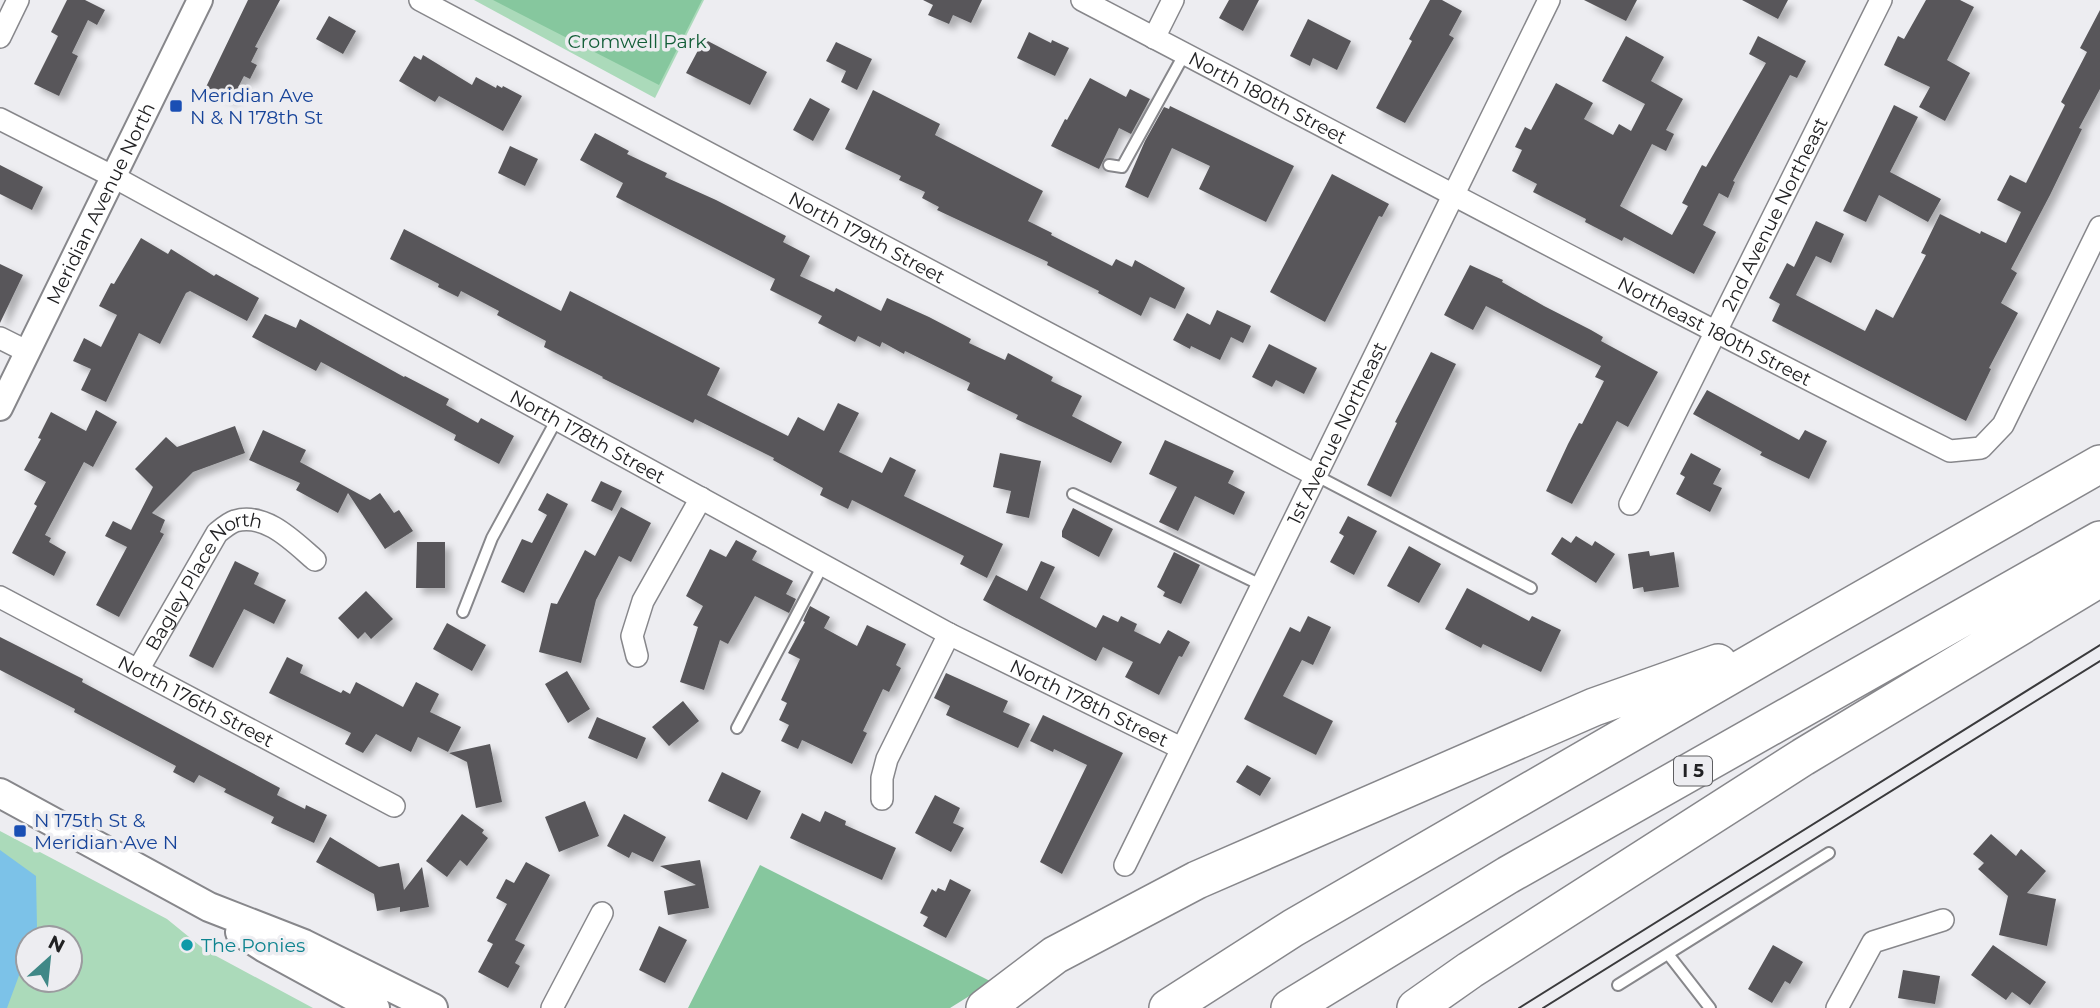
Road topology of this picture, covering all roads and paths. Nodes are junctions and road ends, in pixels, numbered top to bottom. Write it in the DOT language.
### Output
graph roads {
  1 [pos="18,0"];
  2 [pos="200,0"];
  3 [pos="420,0"];
  4 [pos="1082,0"];
  5 [pos="1173,0"];
  6 [pos="1549,0"];
  7 [pos="1881,0"];
  8 [pos="0,37"];
  9 [pos="1154,38"];
  10 [pos="1185,53"];
  11 [pos="0,119"];
  12 [pos="1109,166"];
  13 [pos="114,177"];
  14 [pos="1454,194"];
  15 [pos="2100,227"];
  16 [pos="1714,333"];
  17 [pos="0,338"];
  18 [pos="28,352"];
  19 [pos="0,408"];
  20 [pos="557,419"];
  21 [pos="2100,464"];
  22 [pos="1315,475"];
  23 [pos="1073,494"];
  24 [pos="701,498"];
  25 [pos="1630,504"];
  26 [pos="2100,540"];
  27 [pos="315,560"];
  28 [pos="823,565"];
  29 [pos="2100,578"];
  30 [pos="1261,585"];
  31 [pos="1531,588"];
  32 [pos="0,597"];
  33 [pos="463,612"];
  34 [pos="949,634"];
  35 [pos="1801,634"];
  36 [pos="637,656"];
  37 [pos="138,670"];
  38 [pos="737,728"];
  39 [pos="1181,748"];
  40 [pos="0,793"];
  41 [pos="882,799"];
  42 [pos="394,806"];
  43 [pos="1829,853"];
  44 [pos="1125,865"];
  45 [pos="209,907"];
  46 [pos="602,913"];
  47 [pos="1943,920"];
  48 [pos="1668,954"];
  49 [pos="1618,985"];
  50 [pos="375,1008"];
  51 [pos="433,1008"];
  52 [pos="552,1008"];
  53 [pos="985,1008"];
  54 [pos="1168,1008"];
  55 [pos="1290,1008"];
  56 [pos="1416,1008"];
  57 [pos="1710,1008"];
  58 [pos="1838,1008"];
  1 -- 8 [label="street"];
  2 -- 13 [label="street, Meridian Avenue North"];
  3 -- 22 [label="street, North 179th Street"];
  4 -- 9 [label="street, North 180th Street"];
  5 -- 9 [label="street"];
  6 -- 14 [label="street, 1st Avenue Northeast"];
  7 -- 16 [label="street, 2nd Avenue Northeast"];
  9 -- 10 [label="street, North 180th Street"];
  10 -- 12 [label="lane"];
  10 -- 14 [label="street, North 180th Street"];
  11 -- 13 [label="street, North 178th Street"];
  13 -- 18 [label="street, Meridian Avenue North"];
  13 -- 20 [label="street, North 178th Street"];
  14 -- 16 [label="street, Northeast 180th Street"];
  14 -- 22 [label="street, 1st Avenue Northeast"];
  15 -- 16 [label="street, Northeast 180th Street"];
  16 -- 25 [label="street, 2nd Avenue Northeast"];
  17 -- 18 [label="street"];
  18 -- 19 [label="street, Meridian Avenue North"];
  20 -- 24 [label="street, North 178th Street"];
  20 -- 33 [label="lane"];
  21 -- 35 [label="highway"];
  22 -- 30 [label="street, 1st Avenue Northeast"];
  22 -- 31 [label="lane"];
  23 -- 30 [label="lane"];
  24 -- 28 [label="street, North 178th Street"];
  24 -- 36 [label="street"];
  26 -- 55 [label="highway, I 5"];
  27 -- 37 [label="street, Bagley Place North"];
  28 -- 34 [label="street, North 178th Street"];
  28 -- 38 [label="lane"];
  29 -- 56 [label="highway"];
  30 -- 39 [label="street, 1st Avenue Northeast"];
  32 -- 37 [label="street, North 176th Street"];
  34 -- 39 [label="street, North 178th Street"];
  34 -- 41 [label="street"];
  35 -- 53 [label="highway"];
  35 -- 54 [label="highway"];
  37 -- 42 [label="street, North 176th Street"];
  39 -- 44 [label="street, 1st Avenue Northeast"];
  40 -- 45 [label="main road"];
  43 -- 48 [label="lane"];
  45 -- 50 [label="main road"];
  45 -- 51 [label="main road"];
  46 -- 52 [label="street"];
  47 -- 58 [label="street"];
  48 -- 49 [label="lane"];
  48 -- 57 [label="lane"];
}
